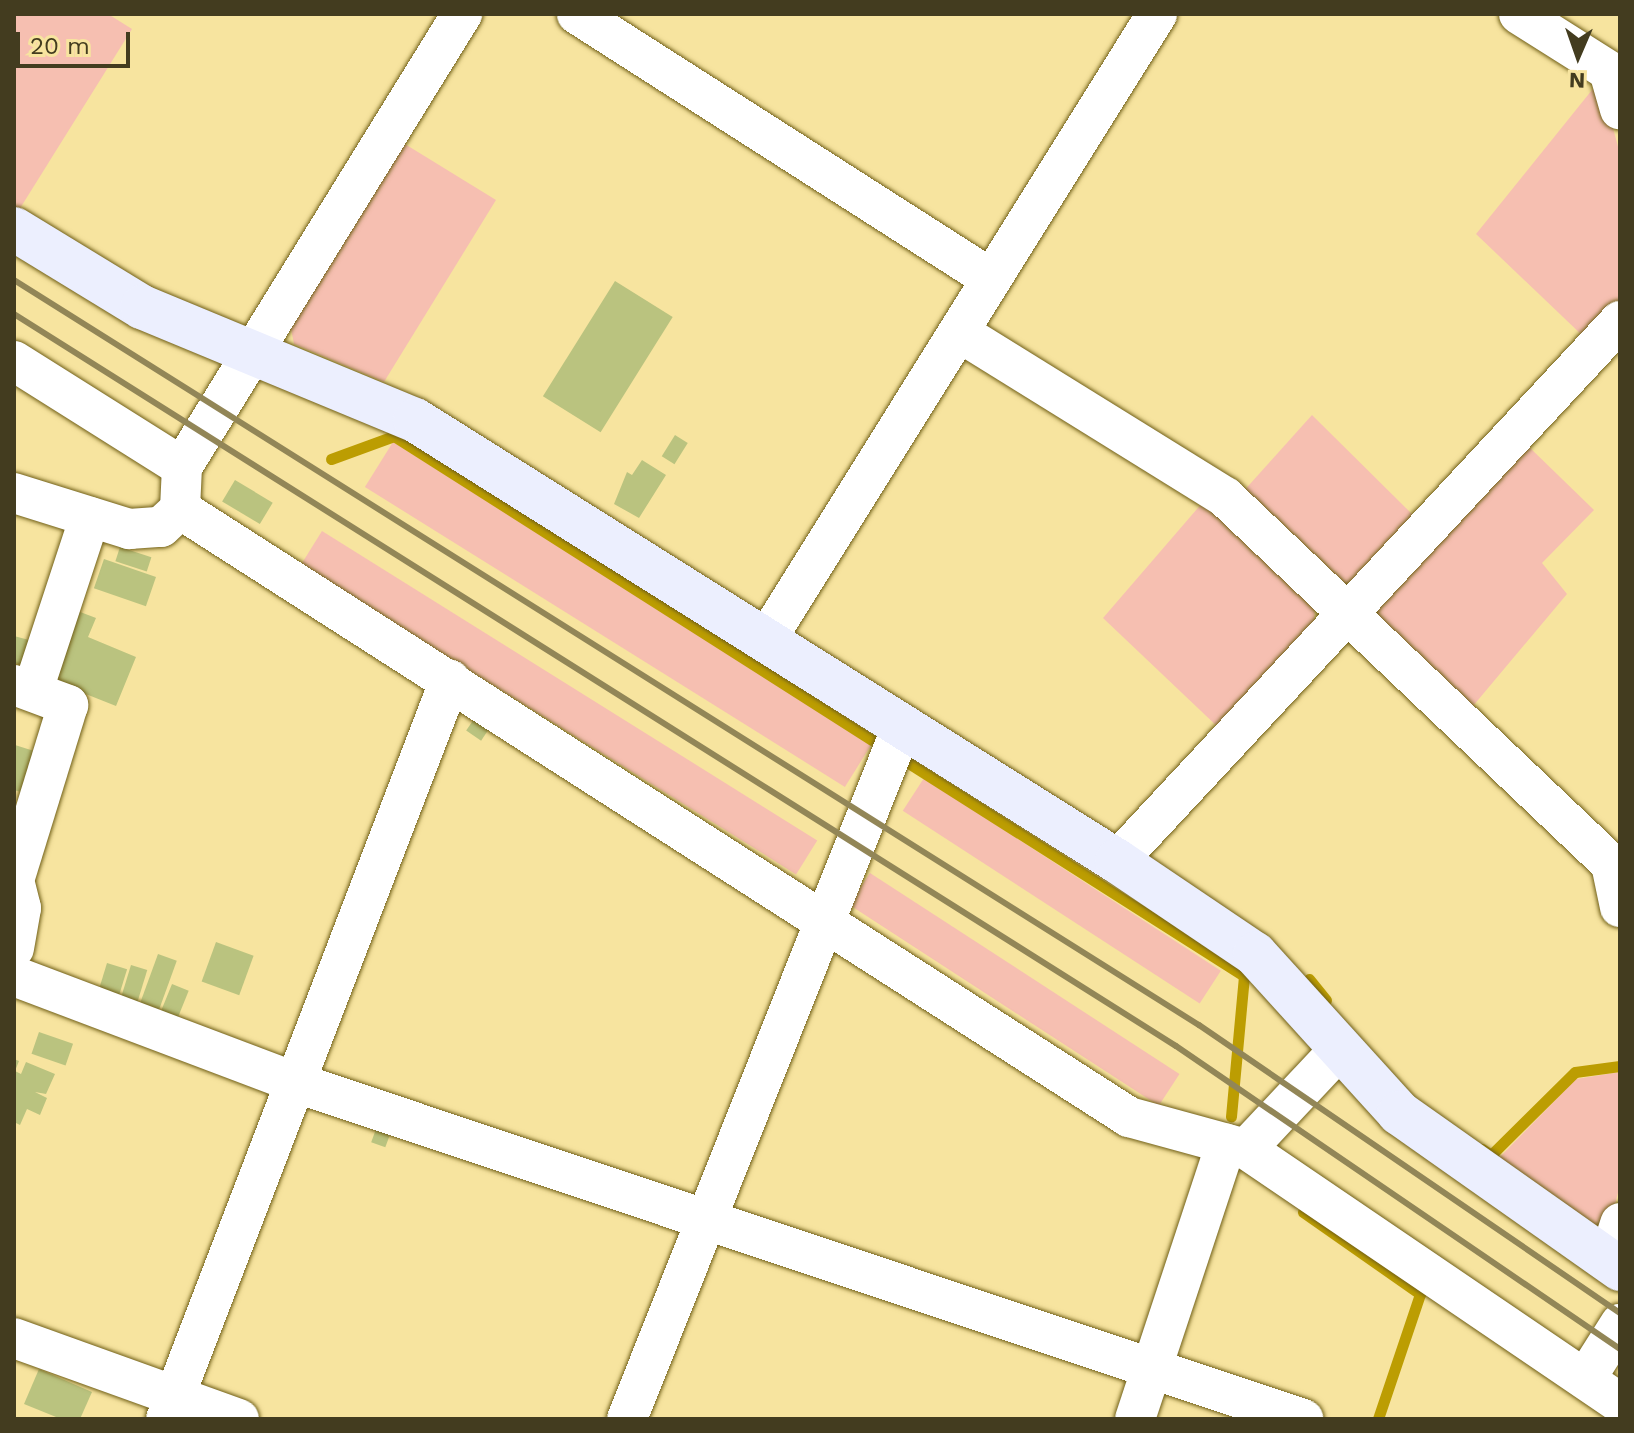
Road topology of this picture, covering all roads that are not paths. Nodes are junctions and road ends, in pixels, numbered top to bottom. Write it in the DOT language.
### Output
graph roads {
  1 [pos="462,14"];
  2 [pos="577,14"];
  3 [pos="1157,14"];
  4 [pos="1519,14"];
  5 [pos="1620,109"];
  6 [pos="14,229"];
  7 [pos="992,279"];
  8 [pos="1620,321"];
  9 [pos="959,332"];
  10 [pos="254,350"];
  11 [pos="14,361"];
  12 [pos="182,467"];
  13 [pos="14,493"];
  14 [pos="180,509"];
  15 [pos="90,517"];
  16 [pos="1347,614"];
  17 [pos="766,640"];
  18 [pos="450,680"];
  19 [pos="24,688"];
  20 [pos="902,727"];
  21 [pos="1117,861"];
  22 [pos="18,907"];
  23 [pos="1620,907"];
  24 [pos="823,918"];
  25 [pos="14,948"];
  26 [pos="14,976"];
  27 [pos="1341,1048"];
  28 [pos="297,1083"];
  29 [pos="1236,1146"];
  30 [pos="704,1222"];
  31 [pos="1616,1251"];
  32 [pos="1620,1324"];
  33 [pos="14,1338"];
  34 [pos="1152,1368"];
  35 [pos="1596,1396"];
  36 [pos="171,1409"];
  37 [pos="239,1419"];
  38 [pos="627,1419"];
  39 [pos="1135,1419"];
  40 [pos="1303,1419"];
  1 -- 10 [label="street"];
  2 -- 7 [label="street"];
  3 -- 7 [label="street"];
  4 -- 5 [label="street"];
  6 -- 10 [label="street"];
  7 -- 9 [label="street"];
  8 -- 16 [label="street"];
  9 -- 16 [label="street"];
  9 -- 17 [label="street"];
  10 -- 12 [label="street"];
  10 -- 17 [label="street"];
  11 -- 12 [label="street"];
  12 -- 14 [label="street"];
  13 -- 15 [label="street"];
  14 -- 15 [label="street"];
  14 -- 18 [label="street"];
  15 -- 19 [label="street"];
  16 -- 21 [label="street"];
  16 -- 23 [label="street"];
  17 -- 20 [label="street"];
  18 -- 24 [label="street"];
  18 -- 28 [label="street"];
  19 -- 22 [label="street"];
  20 -- 21 [label="street"];
  20 -- 24 [label="street"];
  21 -- 27 [label="street"];
  22 -- 25 [label="street"];
  24 -- 29 [label="street"];
  24 -- 30 [label="street"];
  26 -- 28 [label="street"];
  27 -- 29 [label="street"];
  27 -- 31 [label="street"];
  28 -- 30 [label="street"];
  28 -- 36 [label="street"];
  29 -- 34 [label="street"];
  29 -- 35 [label="street"];
  30 -- 34 [label="street"];
  30 -- 38 [label="street"];
  32 -- 35 [label="street"];
  33 -- 36 [label="street"];
  34 -- 39 [label="street"];
  34 -- 40 [label="street"];
  36 -- 37 [label="street"];
}
